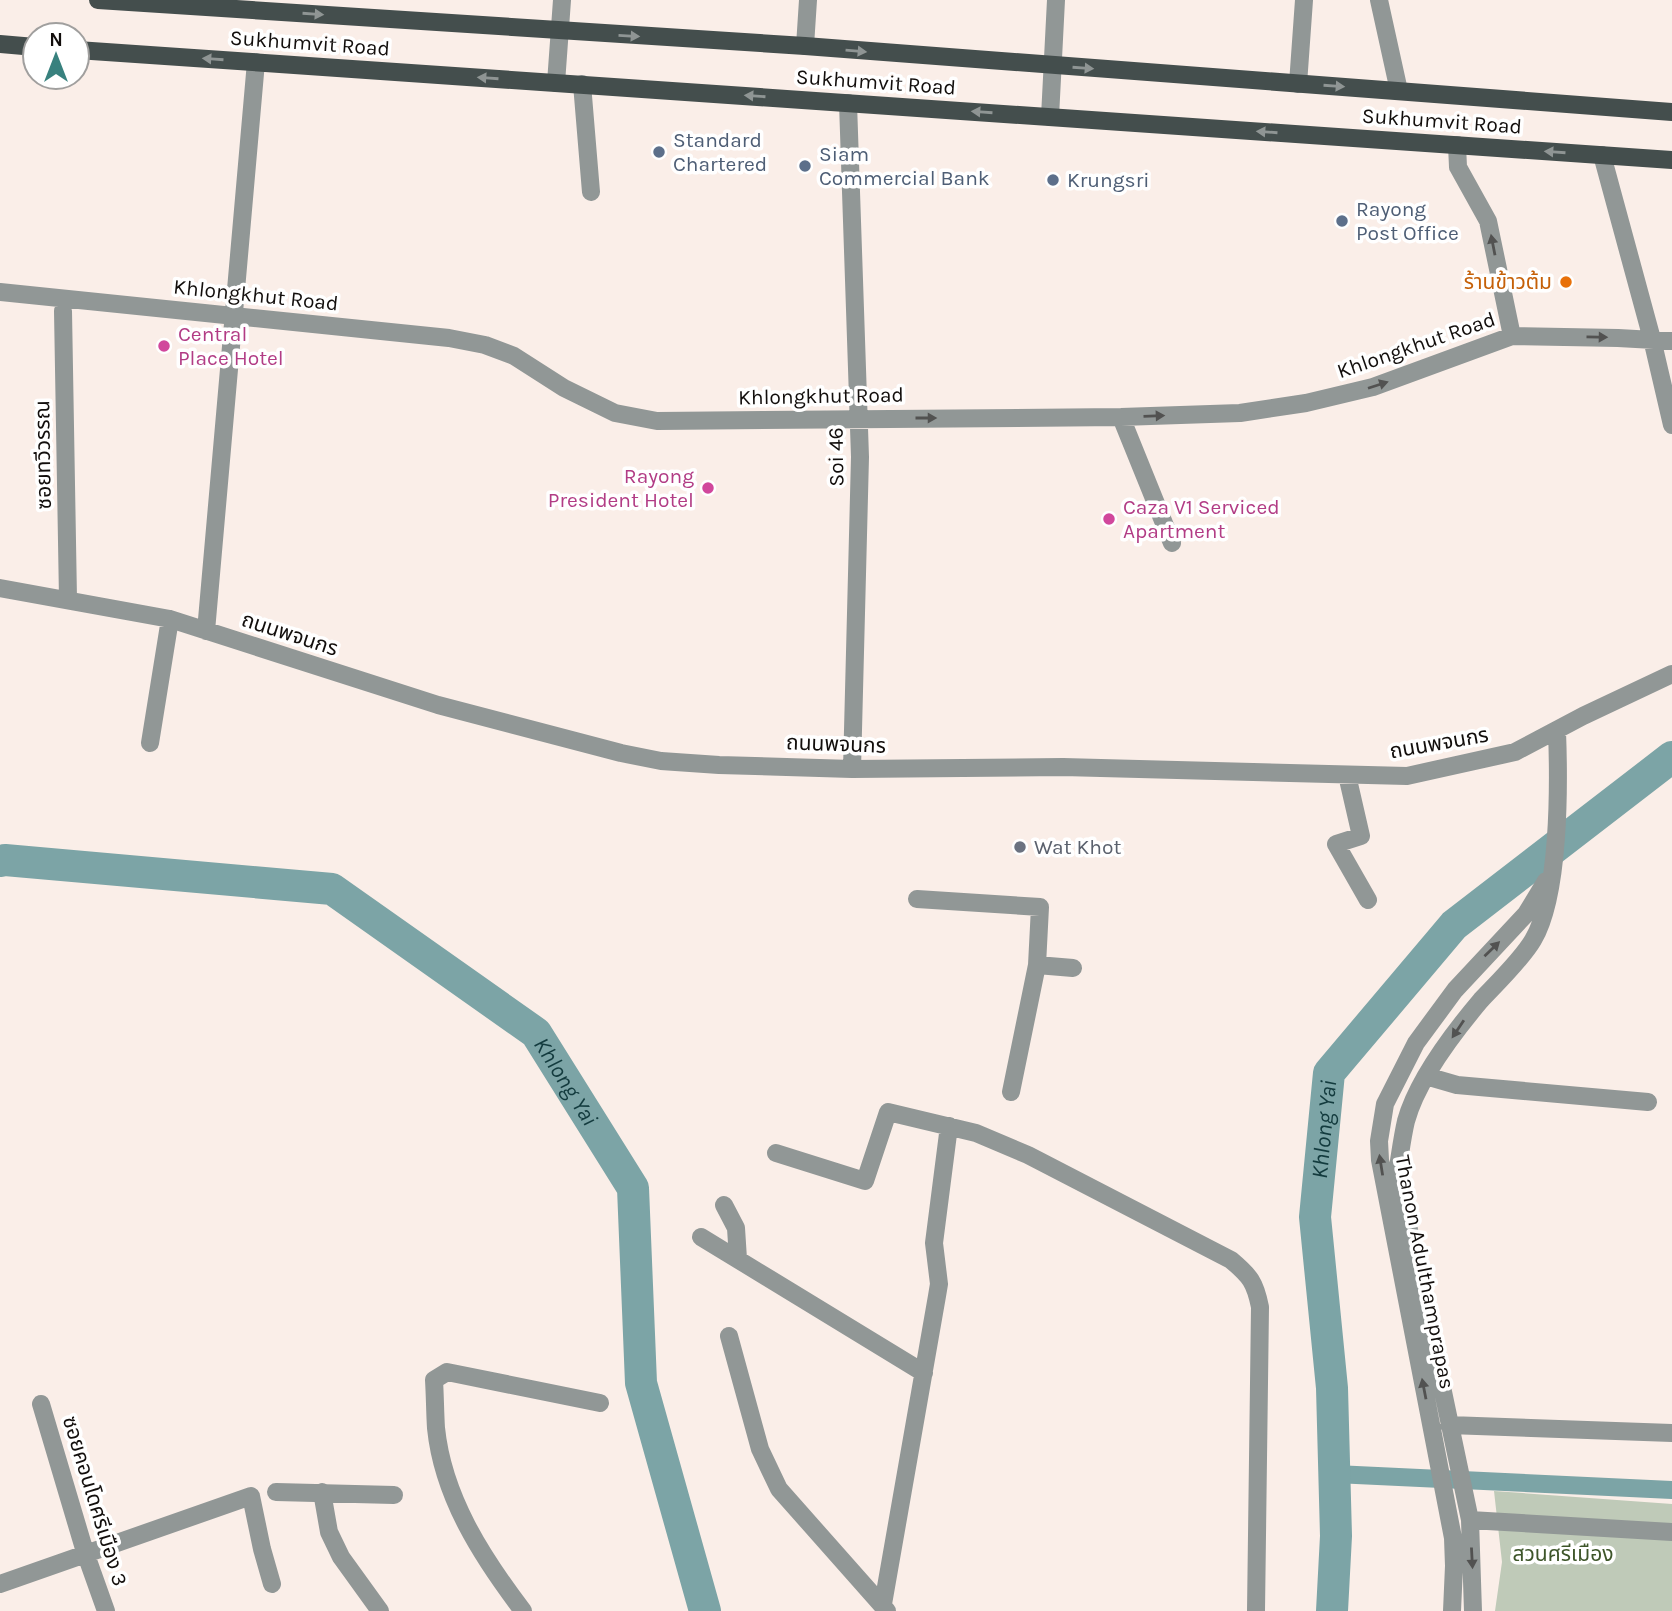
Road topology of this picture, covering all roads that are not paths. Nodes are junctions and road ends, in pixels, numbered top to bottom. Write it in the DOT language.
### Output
graph roads {
  1 [pos="98,0"];
  2 [pos="562,0"];
  3 [pos="808,0"];
  4 [pos="1056,0"];
  5 [pos="1304,0"];
  6 [pos="1379,0"];
  7 [pos="561,30"];
  8 [pos="0,44"];
  9 [pos="21,46"];
  10 [pos="805,46"];
  11 [pos="91,51"];
  12 [pos="256,62"];
  13 [pos="1052,66"];
  14 [pos="556,83"];
  15 [pos="1298,84"];
  16 [pos="582,85"];
  17 [pos="1399,91"];
  18 [pos="848,103"];
  19 [pos="1672,112"];
  20 [pos="1050,117"];
  21 [pos="1457,145"];
  22 [pos="1602,155"];
  23 [pos="1672,160"];
  24 [pos="591,191"];
  25 [pos="0,292"];
  26 [pos="63,311"];
  27 [pos="233,316"];
  28 [pos="1512,336"];
  29 [pos="1652,339"];
  30 [pos="1672,341"];
  31 [pos="1121,417"];
  32 [pos="858,418"];
  33 [pos="1672,425"];
  34 [pos="1172,543"];
  35 [pos="0,588"];
  36 [pos="68,599"];
  37 [pos="170,619"];
  38 [pos="206,631"];
  39 [pos="1672,674"];
  40 [pos="1557,731"];
  41 [pos="150,743"];
  42 [pos="852,769"];
  43 [pos="1347,775"];
  44 [pos="1552,869"];
  45 [pos="917,899"];
  46 [pos="1368,900"];
  47 [pos="1037,965"];
  48 [pos="1073,968"];
  49 [pos="1469,975"];
  50 [pos="1487,994"];
  51 [pos="1426,1076"];
  52 [pos="1011,1092"];
  53 [pos="1648,1102"];
  54 [pos="949,1126"];
  55 [pos="776,1153"];
  56 [pos="724,1205"];
  57 [pos="701,1237"];
  58 [pos="738,1259"];
  59 [pos="729,1336"];
  60 [pos="924,1373"];
  61 [pos="600,1403"];
  62 [pos="41,1404"];
  63 [pos="1450,1425"];
  64 [pos="1672,1433"];
  65 [pos="276,1492"];
  66 [pos="321,1492"];
  67 [pos="394,1495"];
  68 [pos="1468,1512"];
  69 [pos="1672,1532"];
  70 [pos="85,1552"];
  71 [pos="0,1584"];
  72 [pos="272,1584"];
  73 [pos="885,1608"];
  74 [pos="106,1611"];
  75 [pos="380,1611"];
  76 [pos="523,1611"];
  77 [pos="1256,1611"];
  78 [pos="1452,1611"];
  79 [pos="1474,1611"];
  1 -- 7 [label="main road, Sukhumvit Road, one-way"];
  2 -- 7 [label="street"];
  3 -- 10 [label="street"];
  4 -- 13 [label="street"];
  5 -- 15 [label="street"];
  6 -- 17 [label="street"];
  7 -- 10 [label="main road, Sukhumvit Road, one-way"];
  7 -- 14 [label="street"];
  8 -- 9 [label="main road"];
  10 -- 13 [label="main road, Sukhumvit Road, one-way"];
  12 -- 11 [label="main road, Sukhumvit Road, one-way"];
  14 -- 12 [label="main road, Sukhumvit Road, one-way"];
  12 -- 27 [label="street"];
  13 -- 15 [label="main road, Sukhumvit Road, one-way"];
  13 -- 20 [label="street"];
  14 -- 16 [label="main road, Sukhumvit Road"];
  15 -- 17 [label="main road, Sukhumvit Road, one-way"];
  18 -- 16 [label="main road, Sukhumvit Road, one-way"];
  16 -- 24 [label="street"];
  17 -- 19 [label="main road, Sukhumvit Road"];
  20 -- 18 [label="main road, Sukhumvit Road, one-way"];
  18 -- 32 [label="street, Soi 46"];
  21 -- 20 [label="main road, Sukhumvit Road, one-way"];
  22 -- 21 [label="main road, Sukhumvit Road, one-way"];
  28 -- 21 [label="street, one-way"];
  22 -- 23 [label="main road, Sukhumvit Road"];
  22 -- 29 [label="street"];
  25 -- 27 [label="street, Khlongkhut Road"];
  26 -- 36 [label="street, ซอยทวีวรรณ"];
  27 -- 32 [label="street, Khlongkhut Road"];
  27 -- 38 [label="street"];
  28 -- 29 [label="street, Khlongkhut Road, one-way"];
  31 -- 28 [label="street, Khlongkhut Road, one-way"];
  29 -- 30 [label="street, Khlongkhut Road"];
  29 -- 33 [label="street"];
  32 -- 31 [label="street, Khlongkhut Road, one-way"];
  31 -- 34 [label="street"];
  32 -- 42 [label="street, Soi 46"];
  35 -- 36 [label="street, ถนนพจนกร"];
  36 -- 37 [label="street, ถนนพจนกร"];
  37 -- 38 [label="street, ถนนพจนกร"];
  37 -- 41 [label="street"];
  38 -- 42 [label="street, ถนนพจนกร"];
  39 -- 40 [label="street, ถนนพจนกร"];
  40 -- 43 [label="street, ถนนพจนกร"];
  40 -- 44 [label="street, Thanon Adulthamprapas"];
  42 -- 43 [label="street, ถนนพจนกร"];
  43 -- 46 [label="street"];
  49 -- 44 [label="street, Thanon Adulthamprapas, one-way"];
  44 -- 50 [label="street, Thanon Adulthamprapas"];
  45 -- 47 [label="street"];
  47 -- 48 [label="street"];
  47 -- 52 [label="street"];
  49 -- 50 [label="street"];
  78 -- 49 [label="street, Thanon Adulthamprapas, one-way"];
  50 -- 51 [label="street, Thanon Adulthamprapas, one-way"];
  51 -- 53 [label="street"];
  51 -- 63 [label="street, Thanon Adulthamprapas"];
  54 -- 55 [label="street"];
  54 -- 60 [label="street"];
  54 -- 77 [label="street"];
  56 -- 58 [label="street"];
  57 -- 58 [label="street"];
  58 -- 60 [label="street"];
  59 -- 73 [label="street"];
  60 -- 73 [label="street"];
  61 -- 76 [label="street"];
  62 -- 70 [label="street, ซอยคอนโดศรีเมือง 3"];
  63 -- 64 [label="street"];
  63 -- 68 [label="street, Thanon Adulthamprapas"];
  65 -- 66 [label="street"];
  66 -- 67 [label="street"];
  66 -- 75 [label="street"];
  68 -- 69 [label="street"];
  68 -- 79 [label="street, Thanon Adulthamprapas, one-way"];
  70 -- 71 [label="street"];
  70 -- 72 [label="street"];
  70 -- 74 [label="street, ซอยคอนโดศรีเมือง 3"];
}
